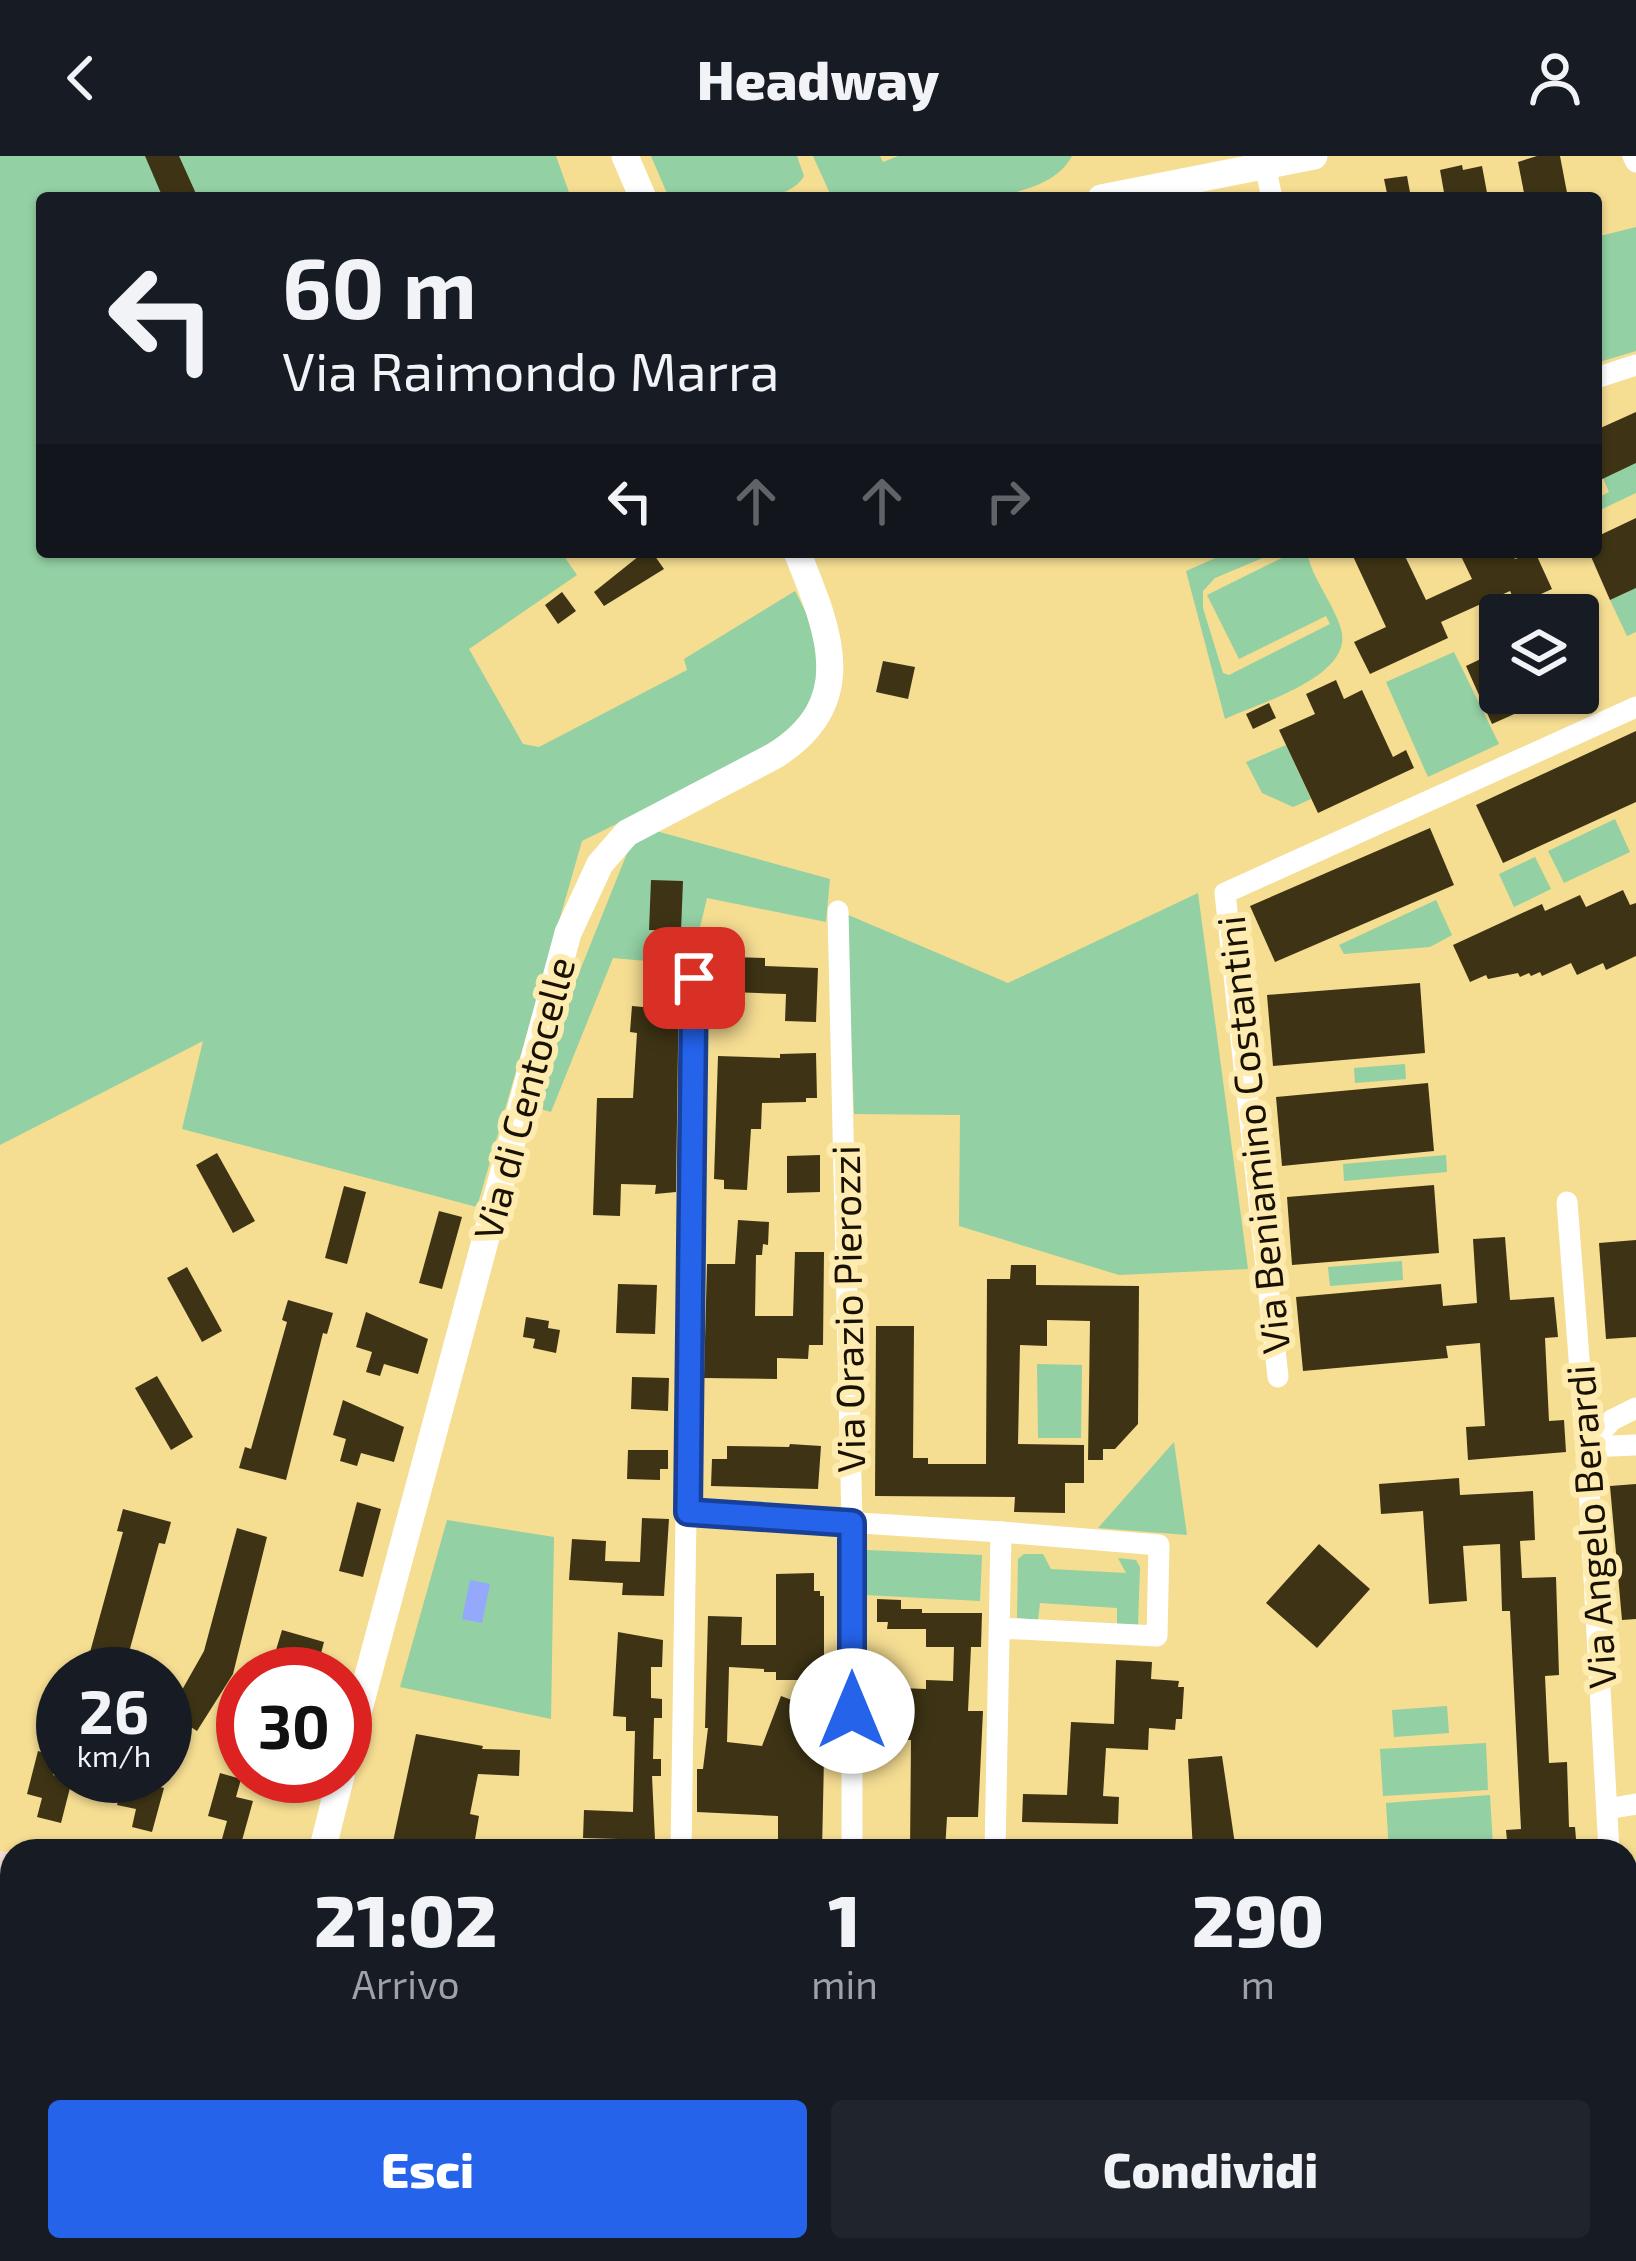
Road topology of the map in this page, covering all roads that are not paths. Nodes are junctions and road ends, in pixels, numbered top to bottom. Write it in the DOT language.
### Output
graph roads {
  1 [pos="626,156"];
  2 [pos="1314,156"];
  3 [pos="1264,161"];
  4 [pos="641,192"];
  5 [pos="1127,192"];
  6 [pos="1271,192"];
  7 [pos="1636,365"];
  8 [pos="1602,376"];
  9 [pos="798,558"];
  10 [pos="1635,708"];
  11 [pos="838,910"];
  12 [pos="694,978"];
  13 [pos="1568,1202"];
  14 [pos="1278,1377"];
  15 [pos="1636,1408"];
  16 [pos="1636,1444"];
  17 [pos="1587,1447"];
  18 [pos="688,1512"];
  19 [pos="852,1523"];
  20 [pos="1001,1532"];
  21 [pos="1000,1628"];
  22 [pos="372,1660"];
  23 [pos="334,1803"];
  24 [pos="1636,1804"];
  25 [pos="1607,1809"];
  26 [pos="325,1839"];
  27 [pos="681,1839"];
  28 [pos="852,1839"];
  29 [pos="994,1839"];
  30 [pos="1608,1839"];
  1 -- 4 [label="street"];
  2 -- 3 [label="street"];
  3 -- 5 [label="street"];
  3 -- 6 [label="street"];
  7 -- 8 [label="street"];
  9 -- 22 [label="street, Via di Centocelle"];
  10 -- 14 [label="street, Via Beniamino Costantini"];
  11 -- 19 [label="street, Via Orazio Pierozzi"];
  12 -- 18 [label="street"];
  13 -- 17 [label="street, Via Angelo Berardi"];
  15 -- 17 [label="street"];
  16 -- 17 [label="street"];
  17 -- 25 [label="street, Via Angelo Berardi"];
  18 -- 19 [label="street"];
  18 -- 27 [label="street"];
  19 -- 20 [label="street"];
  19 -- 28 [label="street, Via Orazio Pierozzi"];
  20 -- 21 [label="street"];
  20 -- 21 [label="street"];
  21 -- 29 [label="street"];
  23 -- 26 [label="street"];
  24 -- 25 [label="street"];
  25 -- 30 [label="street, Via Angelo Berardi"];
}
